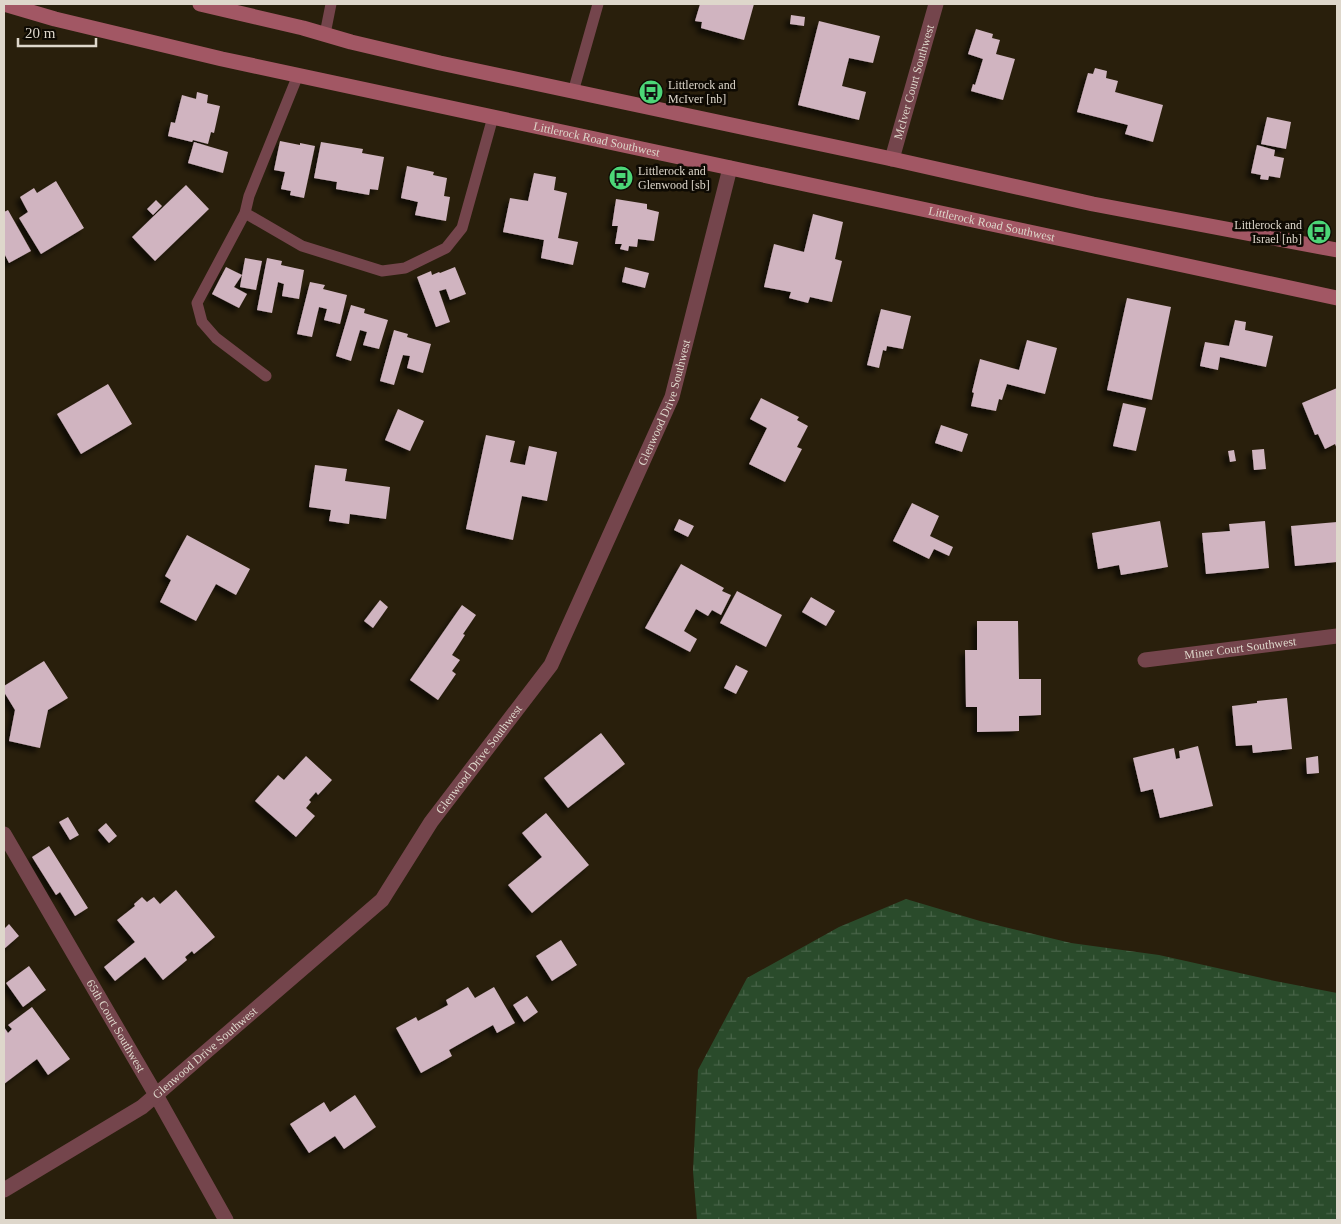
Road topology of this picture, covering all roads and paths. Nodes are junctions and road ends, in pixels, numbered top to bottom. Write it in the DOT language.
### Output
graph roads {
  1 [pos="4,4"];
  2 [pos="200,4"];
  3 [pos="331,4"];
  4 [pos="598,4"];
  5 [pos="936,4"];
  6 [pos="325,34"];
  7 [pos="298,75"];
  8 [pos="574,92"];
  9 [pos="493,117"];
  10 [pos="892,159"];
  11 [pos="730,168"];
  12 [pos="245,213"];
  13 [pos="1337,250"];
  14 [pos="1337,298"];
  15 [pos="266,376"];
  16 [pos="1337,636"];
  17 [pos="1144,660"];
  18 [pos="4,834"];
  19 [pos="156,1094"];
  20 [pos="4,1190"];
  21 [pos="226,1220"];
  1 -- 7 [label="main road, Littlerock Road Southwest"];
  2 -- 6 [label="main road"];
  3 -- 6 [label="lane"];
  4 -- 8 [label="lane"];
  5 -- 10 [label="street, McIver Court Southwest"];
  6 -- 8 [label="main road"];
  7 -- 9 [label="main road, Littlerock Road Southwest"];
  7 -- 12 [label="lane"];
  8 -- 10 [label="main road"];
  9 -- 11 [label="main road, Littlerock Road Southwest"];
  9 -- 12 [label="lane"];
  10 -- 13 [label="main road"];
  11 -- 14 [label="main road, Littlerock Road Southwest"];
  11 -- 19 [label="street, Glenwood Drive Southwest"];
  12 -- 15 [label="lane"];
  16 -- 17 [label="street, Miner Court Southwest"];
  18 -- 19 [label="street, 65th Court Southwest"];
  19 -- 20 [label="street, Glenwood Drive Southwest"];
  19 -- 21 [label="street, 65th Court Southwest"];
}
